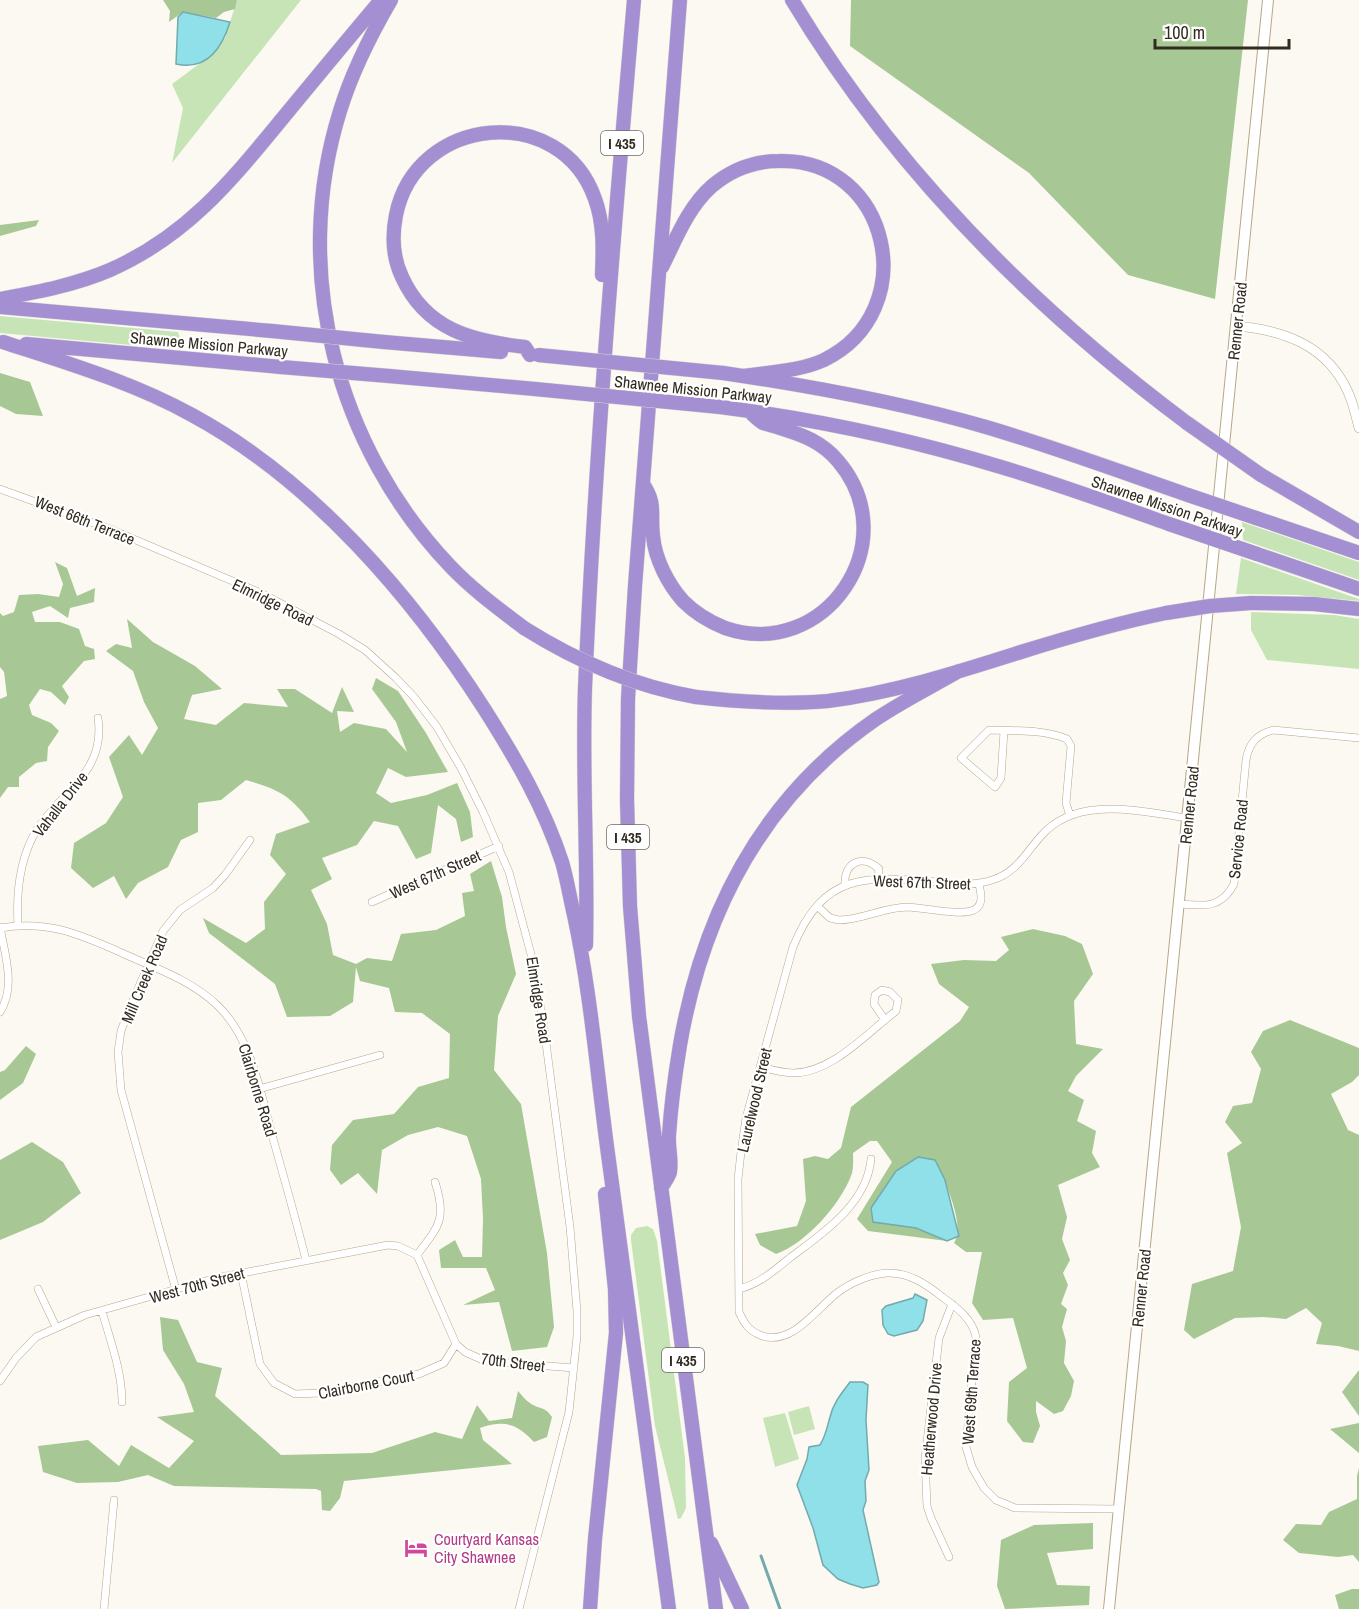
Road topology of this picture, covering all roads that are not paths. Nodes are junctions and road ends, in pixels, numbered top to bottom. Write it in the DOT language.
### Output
graph roads {
  1 [pos="381,0"];
  2 [pos="392,0"];
  3 [pos="634,0"];
  4 [pos="680,0"];
  5 [pos="792,0"];
  6 [pos="1268,0"];
  7 [pos="659,274"];
  8 [pos="609,287"];
  9 [pos="0,299"];
  10 [pos="0,307"];
  11 [pos="1236,326"];
  12 [pos="2,342"];
  13 [pos="534,355"];
  14 [pos="744,376"];
  15 [pos="749,411"];
  16 [pos="1357,412"];
  17 [pos="1359,428"];
  18 [pos="643,484"];
  19 [pos="0,489"];
  20 [pos="1359,532"];
  21 [pos="1359,553"];
  22 [pos="169,555"];
  23 [pos="1359,589"];
  24 [pos="1359,609"];
  25 [pos="959,671"];
  26 [pos="98,718"];
  27 [pos="1004,731"];
  28 [pos="1359,738"];
  29 [pos="1070,816"];
  30 [pos="1188,818"];
  31 [pos="250,840"];
  32 [pos="499,846"];
  33 [pos="878,878"];
  34 [pos="979,884"];
  35 [pos="844,886"];
  36 [pos="372,902"];
  37 [pos="1179,904"];
  38 [pos="817,906"];
  39 [pos="18,925"];
  40 [pos="0,928"];
  41 [pos="148,964"];
  42 [pos="585,968"];
  43 [pos="0,1012"];
  44 [pos="885,1020"];
  45 [pos="380,1055"];
  46 [pos="761,1067"];
  47 [pos="259,1089"];
  48 [pos="608,1157"];
  49 [pos="871,1159"];
  50 [pos="435,1182"];
  51 [pos="661,1188"];
  52 [pos="417,1255"];
  53 [pos="306,1260"];
  54 [pos="241,1273"];
  55 [pos="38,1289"];
  56 [pos="740,1289"];
  57 [pos="176,1290"];
  58 [pos="952,1304"];
  59 [pos="102,1311"];
  60 [pos="56,1327"];
  61 [pos="456,1344"];
  62 [pos="574,1368"];
  63 [pos="0,1381"];
  64 [pos="123,1402"];
  65 [pos="114,1500"];
  66 [pos="1119,1509"];
  67 [pos="706,1531"];
  68 [pos="949,1557"];
  69 [pos="104,1609"];
  70 [pos="519,1609"];
  71 [pos="590,1609"];
  72 [pos="669,1609"];
  73 [pos="716,1609"];
  74 [pos="742,1609"];
  75 [pos="1108,1609"];
  1 -- 9 [label="highway"];
  2 -- 25 [label="highway, bridge"];
  3 -- 8 [label="highway, I 435"];
  4 -- 7 [label="highway, I 435"];
  5 -- 20 [label="highway, bridge"];
  6 -- 11 [label="main road, Renner Road"];
  7 -- 14 [label="highway"];
  7 -- 18 [label="highway, I 435"];
  8 -- 13 [label="highway"];
  8 -- 42 [label="highway, I 435"];
  10 -- 13 [label="highway, Shawnee Mission Parkway, bridge"];
  11 -- 16 [label="street"];
  11 -- 30 [label="main road, Renner Road"];
  12 -- 15 [label="highway, Shawnee Mission Parkway, bridge"];
  12 -- 42 [label="highway"];
  13 -- 14 [label="highway, Shawnee Mission Parkway, bridge"];
  14 -- 21 [label="highway, Shawnee Mission Parkway, bridge"];
  15 -- 18 [label="highway"];
  15 -- 23 [label="highway, Shawnee Mission Parkway, bridge"];
  16 -- 17 [label="street"];
  18 -- 51 [label="highway, I 435"];
  19 -- 22 [label="street, West 66th Terrace"];
  22 -- 32 [label="street, Elmridge Road"];
  24 -- 25 [label="highway, bridge"];
  25 -- 51 [label="highway"];
  26 -- 39 [label="street, Vahalla Drive"];
  27 -- 27 [label="street"];
  27 -- 29 [label="street"];
  28 -- 37 [label="street, Service Road"];
  29 -- 30 [label="street, West 67th Street"];
  29 -- 34 [label="street, West 67th Street"];
  30 -- 37 [label="main road, Renner Road"];
  31 -- 41 [label="street, Mill Creek Road"];
  32 -- 36 [label="street, West 67th Street"];
  32 -- 62 [label="street, Elmridge Road"];
  33 -- 34 [label="street, West 67th Street"];
  33 -- 35 [label="street, West 67th Street"];
  33 -- 35 [label="street"];
  34 -- 38 [label="street"];
  35 -- 38 [label="street, West 67th Street"];
  37 -- 66 [label="main road, Renner Road"];
  38 -- 46 [label="street, Laurelwood Street"];
  39 -- 40 [label="street, Clairborne Road"];
  39 -- 41 [label="street, Clairborne Road"];
  40 -- 43 [label="street"];
  41 -- 47 [label="street, Clairborne Road"];
  41 -- 57 [label="street, Mill Creek Road"];
  42 -- 48 [label="highway, I 435"];
  44 -- 46 [label="street"];
  45 -- 47 [label="street"];
  46 -- 56 [label="street, Laurelwood Street"];
  47 -- 53 [label="street, Clairborne Road"];
  48 -- 71 [label="highway"];
  48 -- 72 [label="highway, I 435"];
  49 -- 56 [label="street"];
  50 -- 52 [label="street"];
  51 -- 67 [label="highway, I 435"];
  52 -- 53 [label="street, West 70th Street"];
  52 -- 61 [label="street"];
  53 -- 54 [label="street, West 70th Street"];
  54 -- 57 [label="street, West 70th Street"];
  54 -- 61 [label="street, Clairborne Court"];
  55 -- 60 [label="street"];
  56 -- 58 [label="street, Laurelwood Street"];
  57 -- 59 [label="street, West 70th Street"];
  58 -- 66 [label="street, West 69th Terrace"];
  58 -- 68 [label="street, Heatherwood Drive"];
  59 -- 60 [label="street, West 70th Street"];
  59 -- 64 [label="street"];
  60 -- 63 [label="street, West 70th Street"];
  61 -- 62 [label="street, 70th Street"];
  62 -- 70 [label="street, Elmridge Road"];
  65 -- 69 [label="street"];
  66 -- 75 [label="main road, Renner Road"];
  67 -- 73 [label="highway, I 435"];
  67 -- 74 [label="highway"];
}
